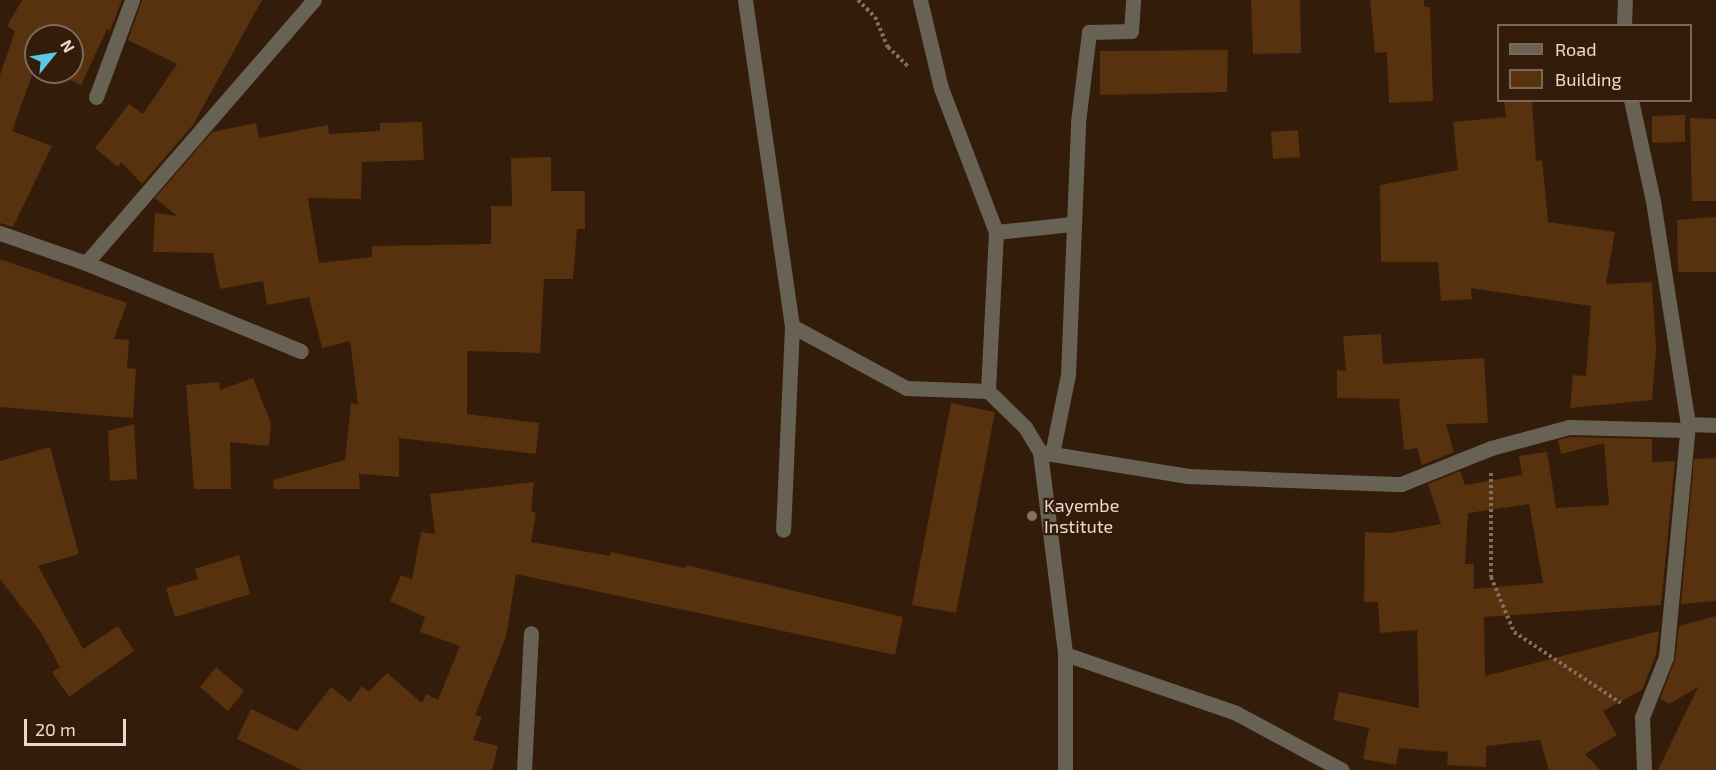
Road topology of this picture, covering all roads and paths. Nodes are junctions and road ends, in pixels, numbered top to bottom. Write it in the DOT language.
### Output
graph roads {
  1 [pos="132,0"];
  2 [pos="314,0"];
  3 [pos="745,0"];
  4 [pos="858,0"];
  5 [pos="920,0"];
  6 [pos="1132,0"];
  7 [pos="1625,0"];
  8 [pos="1624,24"];
  9 [pos="941,88"];
  10 [pos="96,97"];
  11 [pos="1631,102"];
  12 [pos="1072,224"];
  13 [pos="996,232"];
  14 [pos="0,233"];
  15 [pos="86,262"];
  16 [pos="792,326"];
  17 [pos="301,351"];
  18 [pos="988,391"];
  19 [pos="1716,425"];
  20 [pos="1688,427"];
  21 [pos="1491,448"];
  22 [pos="1046,453"];
  23 [pos="783,530"];
  24 [pos="531,633"];
  25 [pos="1065,654"];
  26 [pos="1642,717"];
  27 [pos="524,770"];
  28 [pos="1065,770"];
  29 [pos="1342,770"];
  30 [pos="1644,770"];
  1 -- 10 [label="street"];
  2 -- 15 [label="street"];
  3 -- 16 [label="street"];
  4 -- 9 [label="path"];
  5 -- 9 [label="street"];
  6 -- 12 [label="street"];
  7 -- 8 [label="street"];
  9 -- 13 [label="street"];
  11 -- 20 [label="street"];
  12 -- 13 [label="street"];
  12 -- 22 [label="street"];
  13 -- 18 [label="street"];
  14 -- 15 [label="street"];
  15 -- 17 [label="street"];
  16 -- 18 [label="street"];
  16 -- 23 [label="street"];
  18 -- 22 [label="street"];
  19 -- 20 [label="street"];
  20 -- 21 [label="street"];
  20 -- 26 [label="street"];
  21 -- 22 [label="street"];
  21 -- 26 [label="path"];
  22 -- 25 [label="street"];
  24 -- 27 [label="street"];
  25 -- 28 [label="street"];
  25 -- 29 [label="street"];
  26 -- 30 [label="street"];
}
